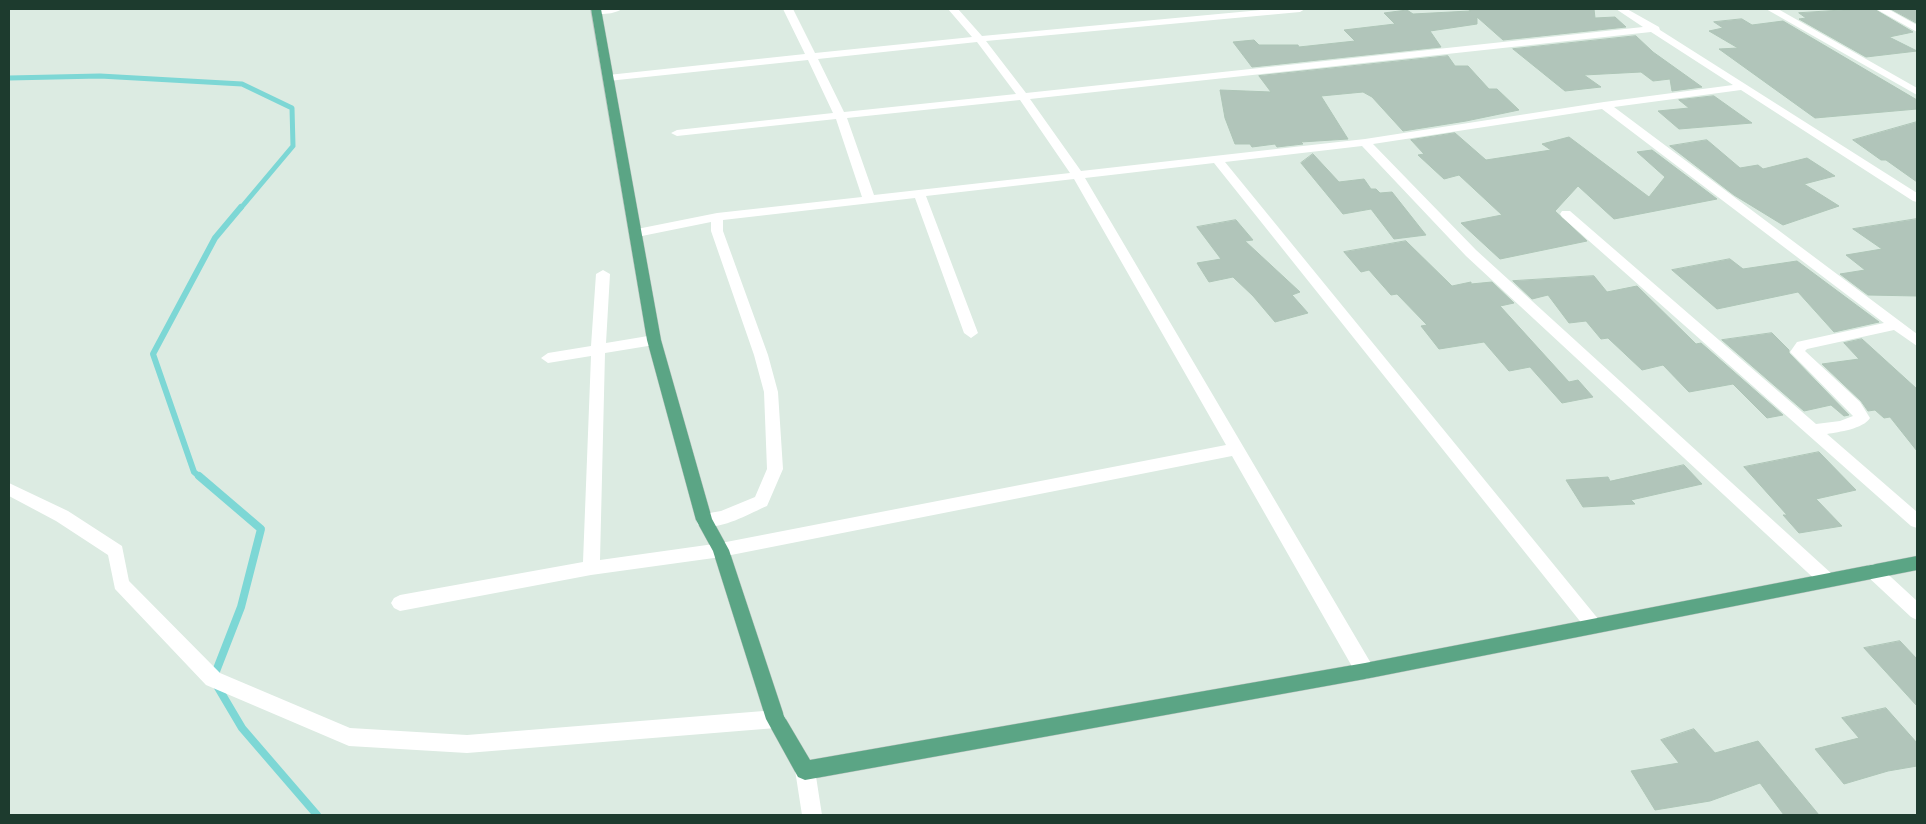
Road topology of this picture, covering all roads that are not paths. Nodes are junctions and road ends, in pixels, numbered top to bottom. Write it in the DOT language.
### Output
graph roads {
  1 [pos="617,9"];
  2 [pos="788,9"];
  3 [pos="954,9"];
  4 [pos="1300,9"];
  5 [pos="1621,9"];
  6 [pos="1771,9"];
  7 [pos="1881,9"];
  8 [pos="596,10"];
  9 [pos="1234,12"];
  10 [pos="1656,29"];
  11 [pos="1917,29"];
  12 [pos="980,39"];
  13 [pos="809,56"];
  14 [pos="608,78"];
  15 [pos="1742,87"];
  16 [pos="1917,92"];
  17 [pos="1026,98"];
  18 [pos="1604,105"];
  19 [pos="841,118"];
  20 [pos="677,133"];
  21 [pos="1365,142"];
  22 [pos="1218,159"];
  23 [pos="1077,174"];
  24 [pos="919,193"];
  25 [pos="1917,198"];
  26 [pos="869,199"];
  27 [pos="1566,214"];
  28 [pos="717,217"];
  29 [pos="637,233"];
  30 [pos="603,274"];
  31 [pos="1897,325"];
  32 [pos="971,333"];
  33 [pos="654,340"];
  34 [pos="1917,341"];
  35 [pos="598,351"];
  36 [pos="548,358"];
  37 [pos="1812,430"];
  38 [pos="1237,449"];
  39 [pos="9,489"];
  40 [pos="704,520"];
  41 [pos="1917,521"];
  42 [pos="721,550"];
  43 [pos="1917,562"];
  44 [pos="591,568"];
  45 [pos="1874,571"];
  46 [pos="1826,579"];
  47 [pos="400,603"];
  48 [pos="1917,612"];
  49 [pos="1593,626"];
  50 [pos="1365,671"];
  51 [pos="776,719"];
  52 [pos="805,770"];
  53 [pos="812,815"];
  1 -- 8 [label="street"];
  2 -- 13 [label="street"];
  3 -- 12 [label="street"];
  4 -- 9 [label="street"];
  5 -- 10 [label="street"];
  6 -- 16 [label="street"];
  7 -- 11 [label="street"];
  8 -- 14 [label="main road"];
  9 -- 12 [label="street"];
  10 -- 15 [label="street"];
  10 -- 17 [label="street"];
  12 -- 13 [label="street"];
  12 -- 17 [label="street"];
  13 -- 14 [label="street"];
  13 -- 19 [label="street"];
  14 -- 29 [label="main road"];
  15 -- 18 [label="street"];
  15 -- 25 [label="street"];
  17 -- 19 [label="street"];
  17 -- 23 [label="street"];
  18 -- 21 [label="street"];
  18 -- 31 [label="street"];
  19 -- 20 [label="street"];
  19 -- 26 [label="street"];
  21 -- 22 [label="street"];
  21 -- 46 [label="street"];
  22 -- 23 [label="street"];
  22 -- 49 [label="street"];
  23 -- 24 [label="street"];
  23 -- 38 [label="street"];
  24 -- 26 [label="street"];
  24 -- 32 [label="street"];
  26 -- 28 [label="street"];
  27 -- 37 [label="street"];
  28 -- 29 [label="street"];
  28 -- 40 [label="street"];
  29 -- 33 [label="main road"];
  30 -- 35 [label="street"];
  31 -- 34 [label="street"];
  31 -- 37 [label="street"];
  33 -- 35 [label="street"];
  33 -- 40 [label="main road"];
  35 -- 36 [label="street"];
  35 -- 44 [label="street"];
  37 -- 41 [label="street"];
  38 -- 42 [label="street"];
  38 -- 50 [label="street"];
  39 -- 51 [label="street"];
  40 -- 42 [label="main road"];
  42 -- 44 [label="street"];
  42 -- 51 [label="main road"];
  43 -- 45 [label="main road"];
  44 -- 47 [label="street"];
  45 -- 46 [label="main road"];
  45 -- 48 [label="street"];
  46 -- 49 [label="main road"];
  49 -- 50 [label="main road"];
  50 -- 52 [label="main road"];
  51 -- 52 [label="main road"];
  52 -- 53 [label="street"];
}
